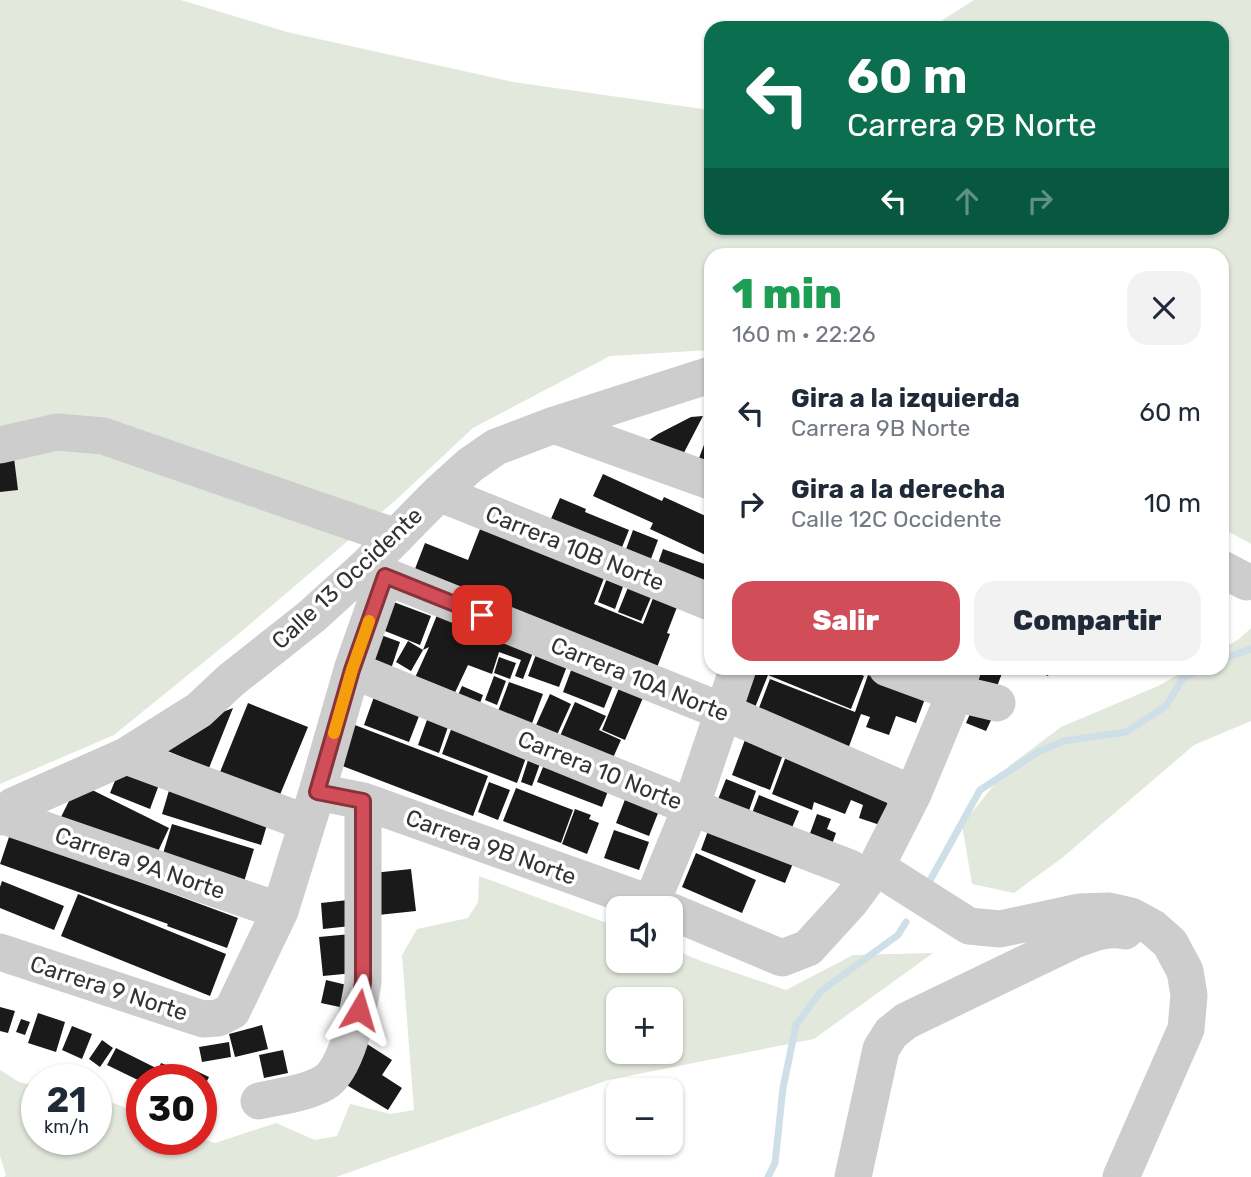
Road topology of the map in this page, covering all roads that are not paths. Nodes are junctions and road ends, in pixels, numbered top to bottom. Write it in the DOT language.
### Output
graph roads {
  1 [pos="704,377"];
  2 [pos="554,425"];
  3 [pos="0,445"];
  4 [pos="704,479"];
  5 [pos="439,493"];
  6 [pos="396,537"];
  7 [pos="376,571"];
  8 [pos="704,600"];
  9 [pos="313,616"];
  10 [pos="357,654"];
  11 [pos="736,675"];
  12 [pos="926,675"];
  13 [pos="959,681"];
  14 [pos="997,702"];
  15 [pos="723,712"];
  16 [pos="126,756"];
  17 [pos="913,794"];
  18 [pos="363,801"];
  19 [pos="312,807"];
  20 [pos="691,807"];
  21 [pos="0,816"];
  22 [pos="862,868"];
  23 [pos="628,896"];
  24 [pos="665,896"];
  25 [pos="280,911"];
  26 [pos="683,917"];
  27 [pos="1170,943"];
  28 [pos="0,952"];
  29 [pos="260,1101"];
  30 [pos="853,1177"];
  31 [pos="1121,1177"];
  1 -- 2 [label="street, Calle 13 Occidente"];
  2 -- 4 [label="street"];
  2 -- 5 [label="street, Calle 13 Occidente"];
  3 -- 6 [label="street"];
  5 -- 6 [label="street, Calle 13 Occidente"];
  5 -- 8 [label="street, Carrera 10B Norte"];
  6 -- 7 [label="street, Calle 13 Occidente"];
  7 -- 9 [label="street, Calle 13 Occidente"];
  7 -- 10 [label="street"];
  7 -- 15 [label="street, Carrera 10A Norte"];
  9 -- 10 [label="street, Carrera 10 Norte"];
  9 -- 16 [label="street, Calle 13 Occidente"];
  10 -- 19 [label="street"];
  10 -- 20 [label="street, Carrera 10 Norte"];
  11 -- 15 [label="street"];
  12 -- 13 [label="street"];
  13 -- 14 [label="street"];
  13 -- 17 [label="street"];
  15 -- 17 [label="street, Carrera 10A Norte"];
  15 -- 20 [label="street"];
  16 -- 19 [label="street, Carrera 9B Norte"];
  16 -- 21 [label="street, Calle 13 Occidente"];
  17 -- 22 [label="street"];
  18 -- 19 [label="street, Carrera 9B Norte"];
  18 -- 23 [label="street, Carrera 9B Norte"];
  18 -- 29 [label="street"];
  19 -- 25 [label="street"];
  20 -- 22 [label="street, Carrera 10 Norte"];
  20 -- 24 [label="street"];
  21 -- 25 [label="street, Carrera 9A Norte"];
  22 -- 26 [label="street, Carrera 9B Norte"];
  22 -- 27 [label="street, Carrera 10 Norte"];
  25 -- 28 [label="street, Carrera 9 Norte"];
  27 -- 30 [label="street"];
  27 -- 31 [label="street"];
}
